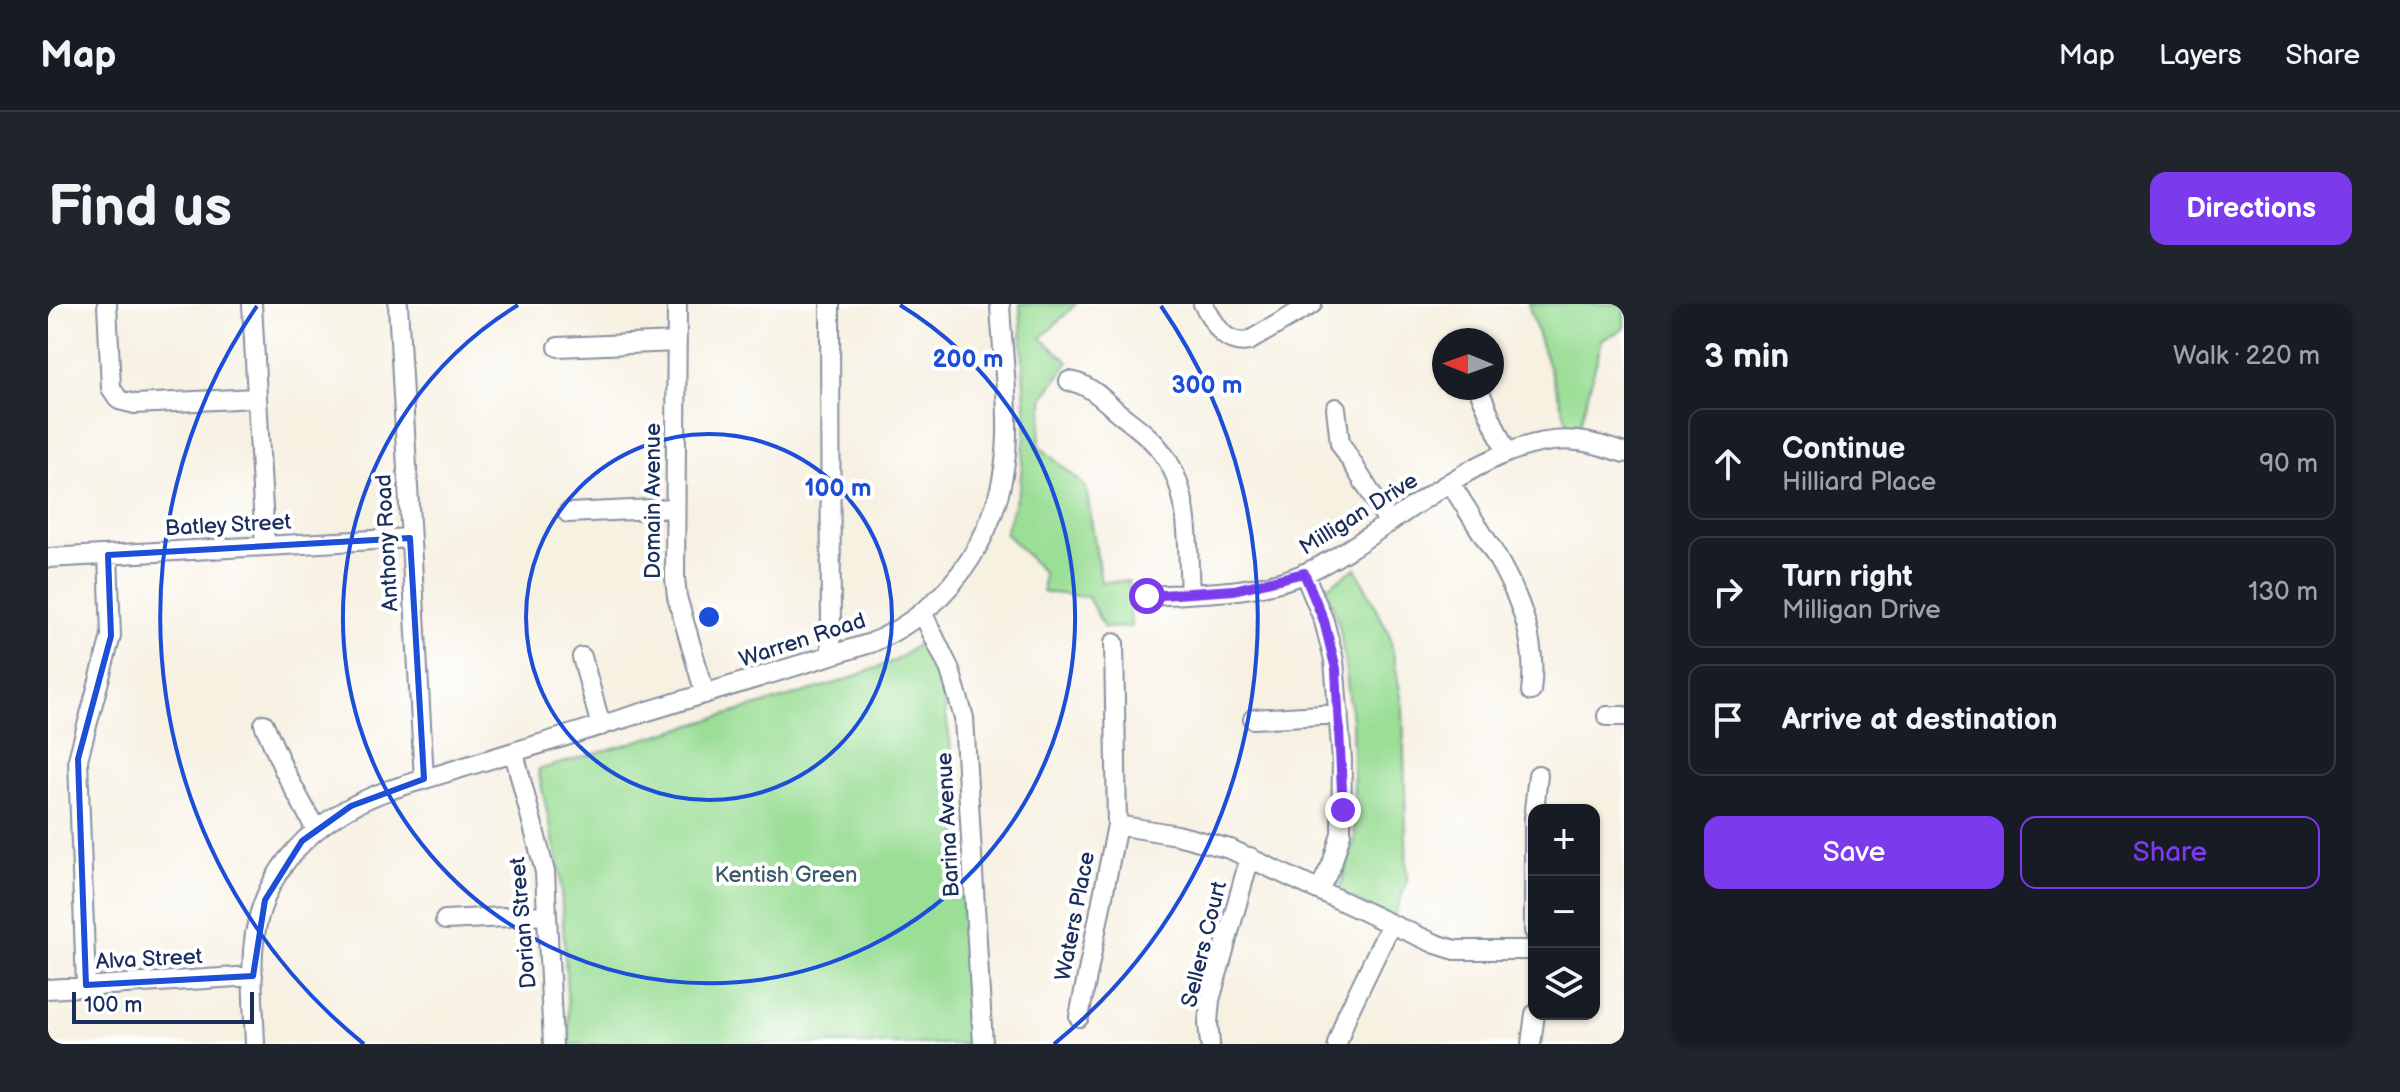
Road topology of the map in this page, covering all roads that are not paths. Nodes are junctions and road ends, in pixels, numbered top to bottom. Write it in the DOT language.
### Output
graph roads {
  1 [pos="107,304"];
  2 [pos="252,304"];
  3 [pos="398,304"];
  4 [pos="677,304"];
  5 [pos="830,304"];
  6 [pos="1000,304"];
  7 [pos="1203,304"];
  8 [pos="1312,304"];
  9 [pos="677,342"];
  10 [pos="558,347"];
  11 [pos="1069,381"];
  12 [pos="256,398"];
  13 [pos="1483,400"];
  14 [pos="1336,408"];
  15 [pos="1506,452"];
  16 [pos="1624,453"];
  17 [pos="1451,484"];
  18 [pos="675,508"];
  19 [pos="568,513"];
  20 [pos="1389,523"];
  21 [pos="410,538"];
  22 [pos="265,546"];
  23 [pos="108,555"];
  24 [pos="48,558"];
  25 [pos="1304,573"];
  26 [pos="1190,593"];
  27 [pos="1147,596"];
  28 [pos="922,612"];
  29 [pos="1114,643"];
  30 [pos="831,655"];
  31 [pos="582,657"];
  32 [pos="1531,691"];
  33 [pos="705,694"];
  34 [pos="1339,714"];
  35 [pos="1253,719"];
  36 [pos="264,724"];
  37 [pos="601,726"];
  38 [pos="514,753"];
  39 [pos="1538,775"];
  40 [pos="424,779"];
  41 [pos="1535,804"];
  42 [pos="1117,825"];
  43 [pos="315,828"];
  44 [pos="1250,857"];
  45 [pos="1319,890"];
  46 [pos="547,915"];
  47 [pos="445,920"];
  48 [pos="1391,924"];
  49 [pos="1528,950"];
  50 [pos="253,976"];
  51 [pos="86,985"];
  52 [pos="48,989"];
  53 [pos="1079,1017"];
  54 [pos="1534,1020"];
  55 [pos="255,1044"];
  56 [pos="553,1044"];
  57 [pos="983,1044"];
  58 [pos="1210,1044"];
  59 [pos="1337,1044"];
  60 [pos="1531,1044"];
  1 -- 12 [label="street"];
  2 -- 12 [label="street"];
  3 -- 21 [label="street, Anthony Road"];
  4 -- 9 [label="street, Domain Avenue"];
  5 -- 30 [label="street"];
  6 -- 28 [label="street, Warren Road"];
  7 -- 8 [label="street"];
  9 -- 10 [label="street"];
  9 -- 18 [label="street, Domain Avenue"];
  11 -- 26 [label="street"];
  12 -- 22 [label="street"];
  13 -- 15 [label="street"];
  14 -- 20 [label="street"];
  15 -- 16 [label="street, Milligan Drive"];
  15 -- 17 [label="street, Milligan Drive"];
  17 -- 20 [label="street, Milligan Drive"];
  17 -- 32 [label="street"];
  18 -- 19 [label="street"];
  18 -- 33 [label="street, Domain Avenue"];
  20 -- 25 [label="street, Milligan Drive"];
  21 -- 22 [label="street, Batley Street"];
  21 -- 40 [label="street, Anthony Road"];
  22 -- 23 [label="street, Batley Street"];
  23 -- 24 [label="street, Batley Street"];
  23 -- 51 [label="street"];
  25 -- 26 [label="street"];
  25 -- 34 [label="street, Milligan Drive"];
  26 -- 27 [label="street"];
  28 -- 30 [label="street, Warren Road"];
  28 -- 57 [label="street, Barina Avenue"];
  29 -- 42 [label="street, Waters Place"];
  30 -- 33 [label="street, Warren Road"];
  31 -- 37 [label="street"];
  33 -- 37 [label="street, Warren Road"];
  34 -- 35 [label="street"];
  34 -- 45 [label="street, Milligan Drive"];
  36 -- 43 [label="street"];
  37 -- 38 [label="street, Warren Road"];
  38 -- 40 [label="street, Warren Road"];
  38 -- 46 [label="street, Dorian Street"];
  39 -- 41 [label="street"];
  40 -- 43 [label="street, Warren Road"];
  42 -- 44 [label="street"];
  42 -- 53 [label="street, Waters Place"];
  43 -- 50 [label="street, Warren Road"];
  44 -- 45 [label="street"];
  44 -- 58 [label="street, Sellers Court"];
  45 -- 48 [label="street"];
  46 -- 47 [label="street"];
  46 -- 56 [label="street, Dorian Street"];
  48 -- 49 [label="street"];
  48 -- 59 [label="street"];
  50 -- 51 [label="street, Alva Street"];
  50 -- 55 [label="street, Warren Road"];
  51 -- 52 [label="street, Alva Street"];
  54 -- 60 [label="street"];
}
